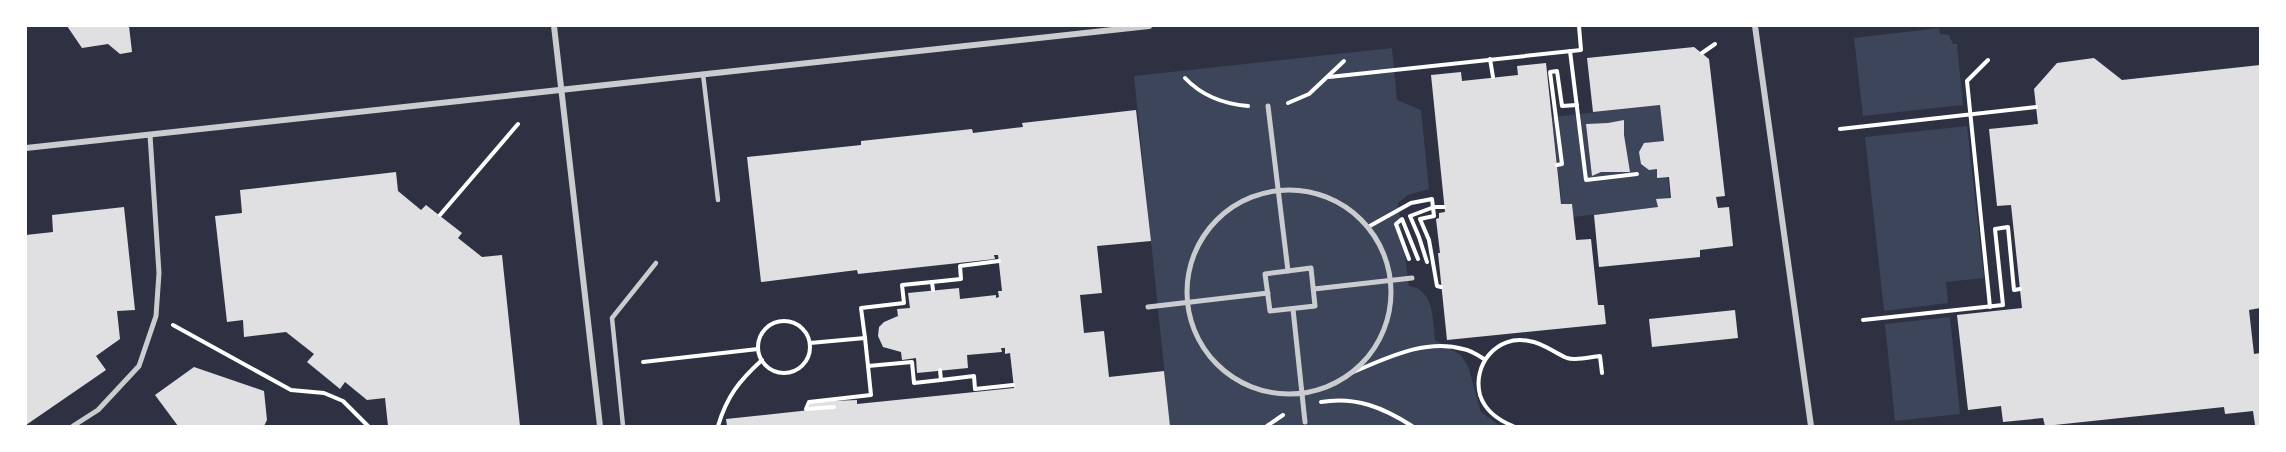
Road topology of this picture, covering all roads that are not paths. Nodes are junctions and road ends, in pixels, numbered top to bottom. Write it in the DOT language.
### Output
graph roads {
  1 [pos="554,26"];
  2 [pos="1149,26"];
  3 [pos="1755,26"];
  4 [pos="703,74"];
  5 [pos="563,90"];
  6 [pos="1268,106"];
  7 [pos="150,135"];
  8 [pos="26,148"];
  9 [pos="1277,191"];
  10 [pos="718,200"];
  11 [pos="656,263"];
  12 [pos="1288,271"];
  13 [pos="1412,278"];
  14 [pos="1390,281"];
  15 [pos="1314,289"];
  16 [pos="1268,293"];
  17 [pos="1187,303"];
  18 [pos="1148,307"];
  19 [pos="1293,309"];
  20 [pos="1303,392"];
  21 [pos="1305,422"];
  22 [pos="73,426"];
  23 [pos="600,426"];
  24 [pos="623,426"];
  25 [pos="1811,426"];
  1 -- 5 [label="street"];
  2 -- 4 [label="street"];
  3 -- 25 [label="street"];
  4 -- 5 [label="street"];
  4 -- 10 [label="lane"];
  5 -- 7 [label="street"];
  5 -- 23 [label="street"];
  6 -- 9 [label="street"];
  7 -- 8 [label="street"];
  7 -- 22 [label="street"];
  9 -- 12 [label="street"];
  9 -- 14 [label="street"];
  9 -- 17 [label="street"];
  11 -- 24 [label="lane"];
  12 -- 15 [label="street"];
  12 -- 16 [label="street"];
  13 -- 14 [label="street"];
  14 -- 15 [label="street"];
  14 -- 20 [label="street"];
  15 -- 19 [label="street"];
  16 -- 17 [label="street"];
  16 -- 19 [label="street"];
  17 -- 18 [label="street"];
  17 -- 20 [label="street"];
  19 -- 20 [label="street"];
  20 -- 21 [label="street"];
}
